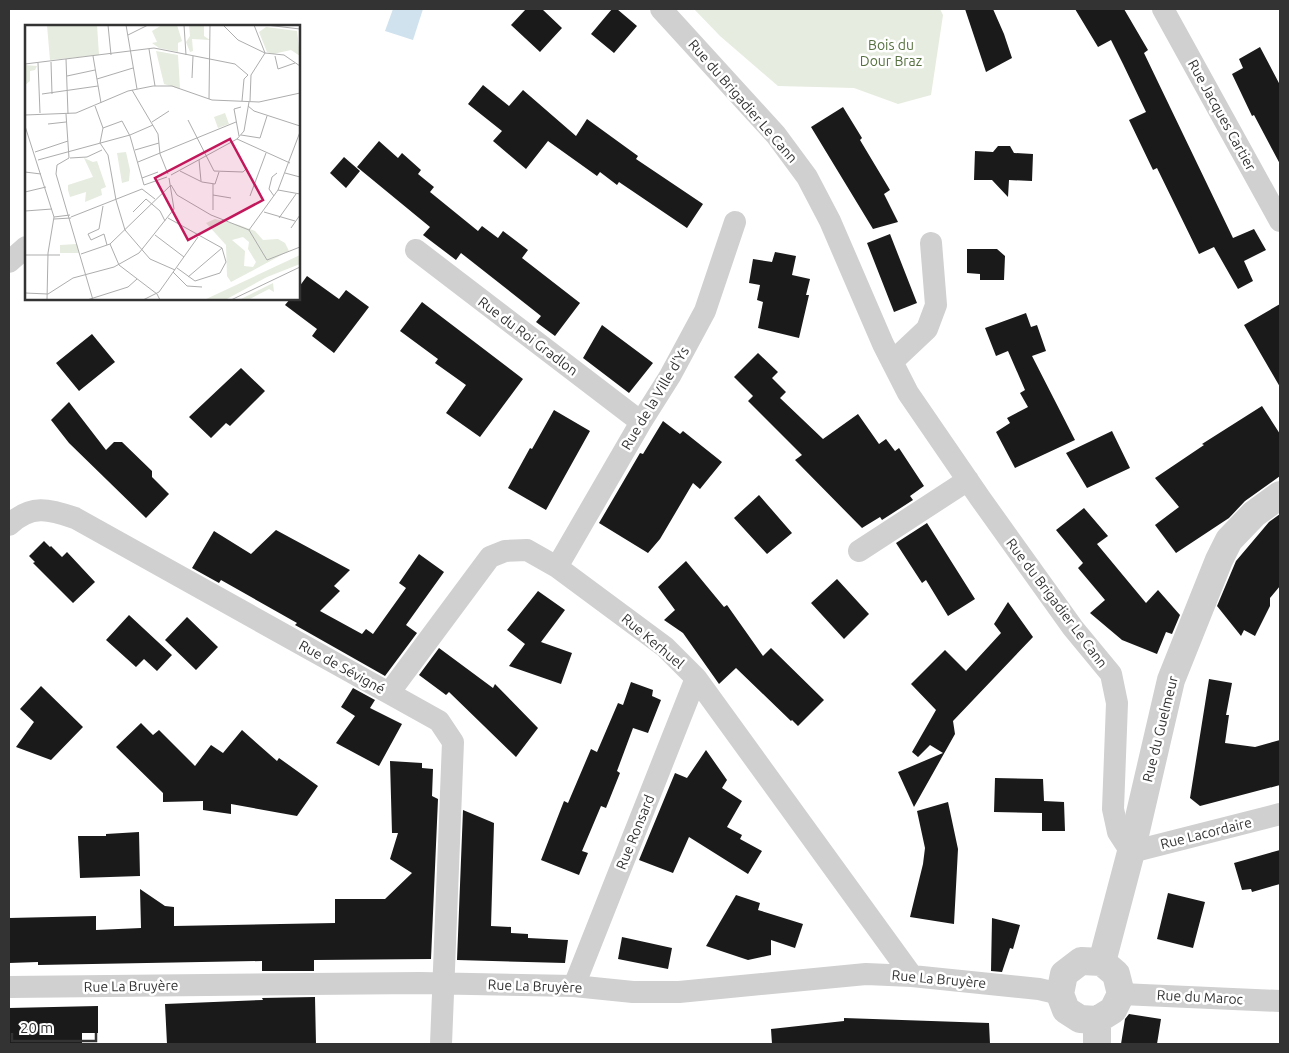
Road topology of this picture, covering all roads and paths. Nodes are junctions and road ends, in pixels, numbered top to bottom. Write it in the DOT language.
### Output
graph roads {
  1 [pos="661,9"];
  2 [pos="1163,9"];
  3 [pos="1280,221"];
  4 [pos="735,222"];
  5 [pos="931,243"];
  6 [pos="25,248"];
  7 [pos="416,250"];
  8 [pos="9,262"];
  9 [pos="892,362"];
  10 [pos="640,422"];
  11 [pos="968,480"];
  12 [pos="1280,495"];
  13 [pos="9,525"];
  14 [pos="859,551"];
  15 [pos="557,567"];
  16 [pos="696,678"];
  17 [pos="389,693"];
  18 [pos="1280,814"];
  19 [pos="1131,852"];
  20 [pos="1102,962"];
  21 [pos="912,976"];
  22 [pos="444,983"];
  23 [pos="574,986"];
  24 [pos="9,987"];
  25 [pos="1060,994"];
  26 [pos="1121,994"];
  27 [pos="1280,1001"];
  28 [pos="1097,1032"];
  29 [pos="441,1044"];
  1 -- 9 [label="street, Rue du Brigadier Le Cann"];
  2 -- 3 [label="street, Rue Jacques Cartier"];
  4 -- 10 [label="street, Rue de la Ville d'Ys"];
  5 -- 9 [label="street"];
  6 -- 8 [label="street"];
  7 -- 10 [label="street, Rue du Roi Gradlon"];
  9 -- 11 [label="street, Rue du Brigadier Le Cann"];
  10 -- 15 [label="street, Rue de la Ville d'Ys"];
  11 -- 14 [label="street"];
  11 -- 19 [label="street, Rue du Brigadier Le Cann"];
  12 -- 19 [label="street, Rue du Guelmeur"];
  13 -- 17 [label="street, Rue de Sévigné"];
  15 -- 16 [label="street, Rue Kerhuel"];
  15 -- 17 [label="street, Rue Kerhuel"];
  16 -- 21 [label="street, Rue Kerhuel"];
  16 -- 23 [label="street, Rue Ronsard"];
  17 -- 22 [label="street, Rue de Sévigné"];
  18 -- 19 [label="street, Rue Lacordaire"];
  19 -- 20 [label="street, Rue du Guelmeur"];
  20 -- 25 [label="street"];
  20 -- 26 [label="street"];
  21 -- 23 [label="street, Rue La Bruyère"];
  21 -- 25 [label="street, Rue La Bruyère"];
  22 -- 23 [label="street, Rue La Bruyère"];
  22 -- 24 [label="street, Rue La Bruyère"];
  22 -- 29 [label="street, Rue de Sévigné"];
  25 -- 28 [label="street"];
  26 -- 27 [label="street, Rue du Maroc"];
  26 -- 28 [label="street"];
}
